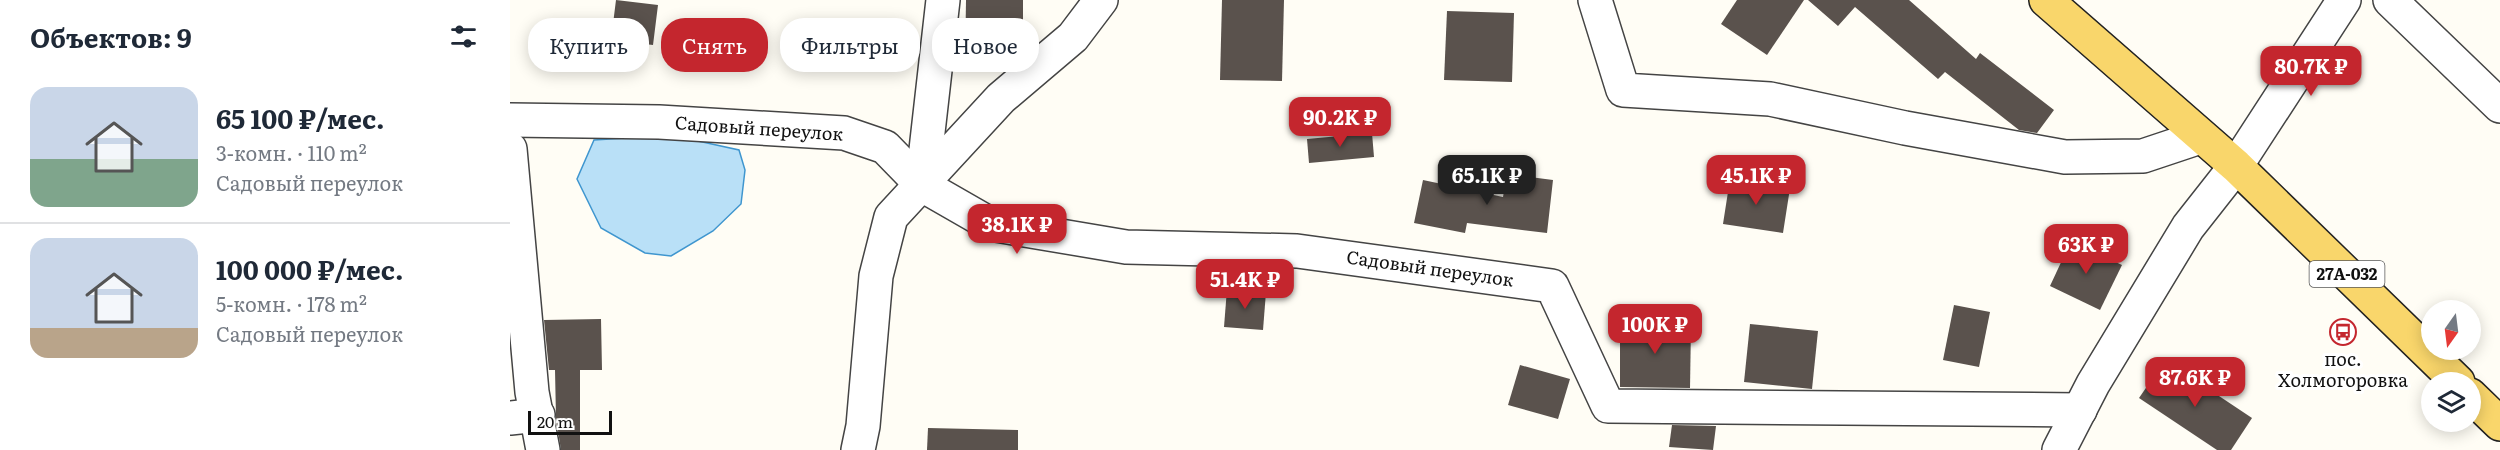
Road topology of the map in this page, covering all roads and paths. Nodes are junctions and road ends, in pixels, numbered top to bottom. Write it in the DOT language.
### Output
graph roads {
  1 [pos="942,0"];
  2 [pos="1101,0"];
  3 [pos="1595,0"];
  4 [pos="2046,0"];
  5 [pos="2344,0"];
  6 [pos="2390,0"];
  7 [pos="2500,106"];
  8 [pos="510,120"];
  9 [pos="2200,137"];
  10 [pos="510,148"];
  11 [pos="2236,166"];
  12 [pos="922,185"];
  13 [pos="2448,372"];
  14 [pos="2481,406"];
  15 [pos="2080,410"];
  16 [pos="524,417"];
  17 [pos="2500,424"];
  18 [pos="543,450"];
  19 [pos="858,450"];
  20 [pos="2059,450"];
  1 -- 12 [label="street"];
  2 -- 12 [label="street"];
  3 -- 9 [label="street"];
  4 -- 9 [label="main road, 27А-032"];
  5 -- 11 [label="street"];
  6 -- 7 [label="street"];
  8 -- 12 [label="street, Садовый переулок"];
  9 -- 11 [label="main road, 27А-032"];
  10 -- 16 [label="street"];
  11 -- 13 [label="main road, 27А-032"];
  11 -- 15 [label="street"];
  12 -- 15 [label="street, Садовый переулок"];
  12 -- 19 [label="street"];
  14 -- 17 [label="main road"];
  15 -- 20 [label="street"];
  16 -- 18 [label="street"];
}
